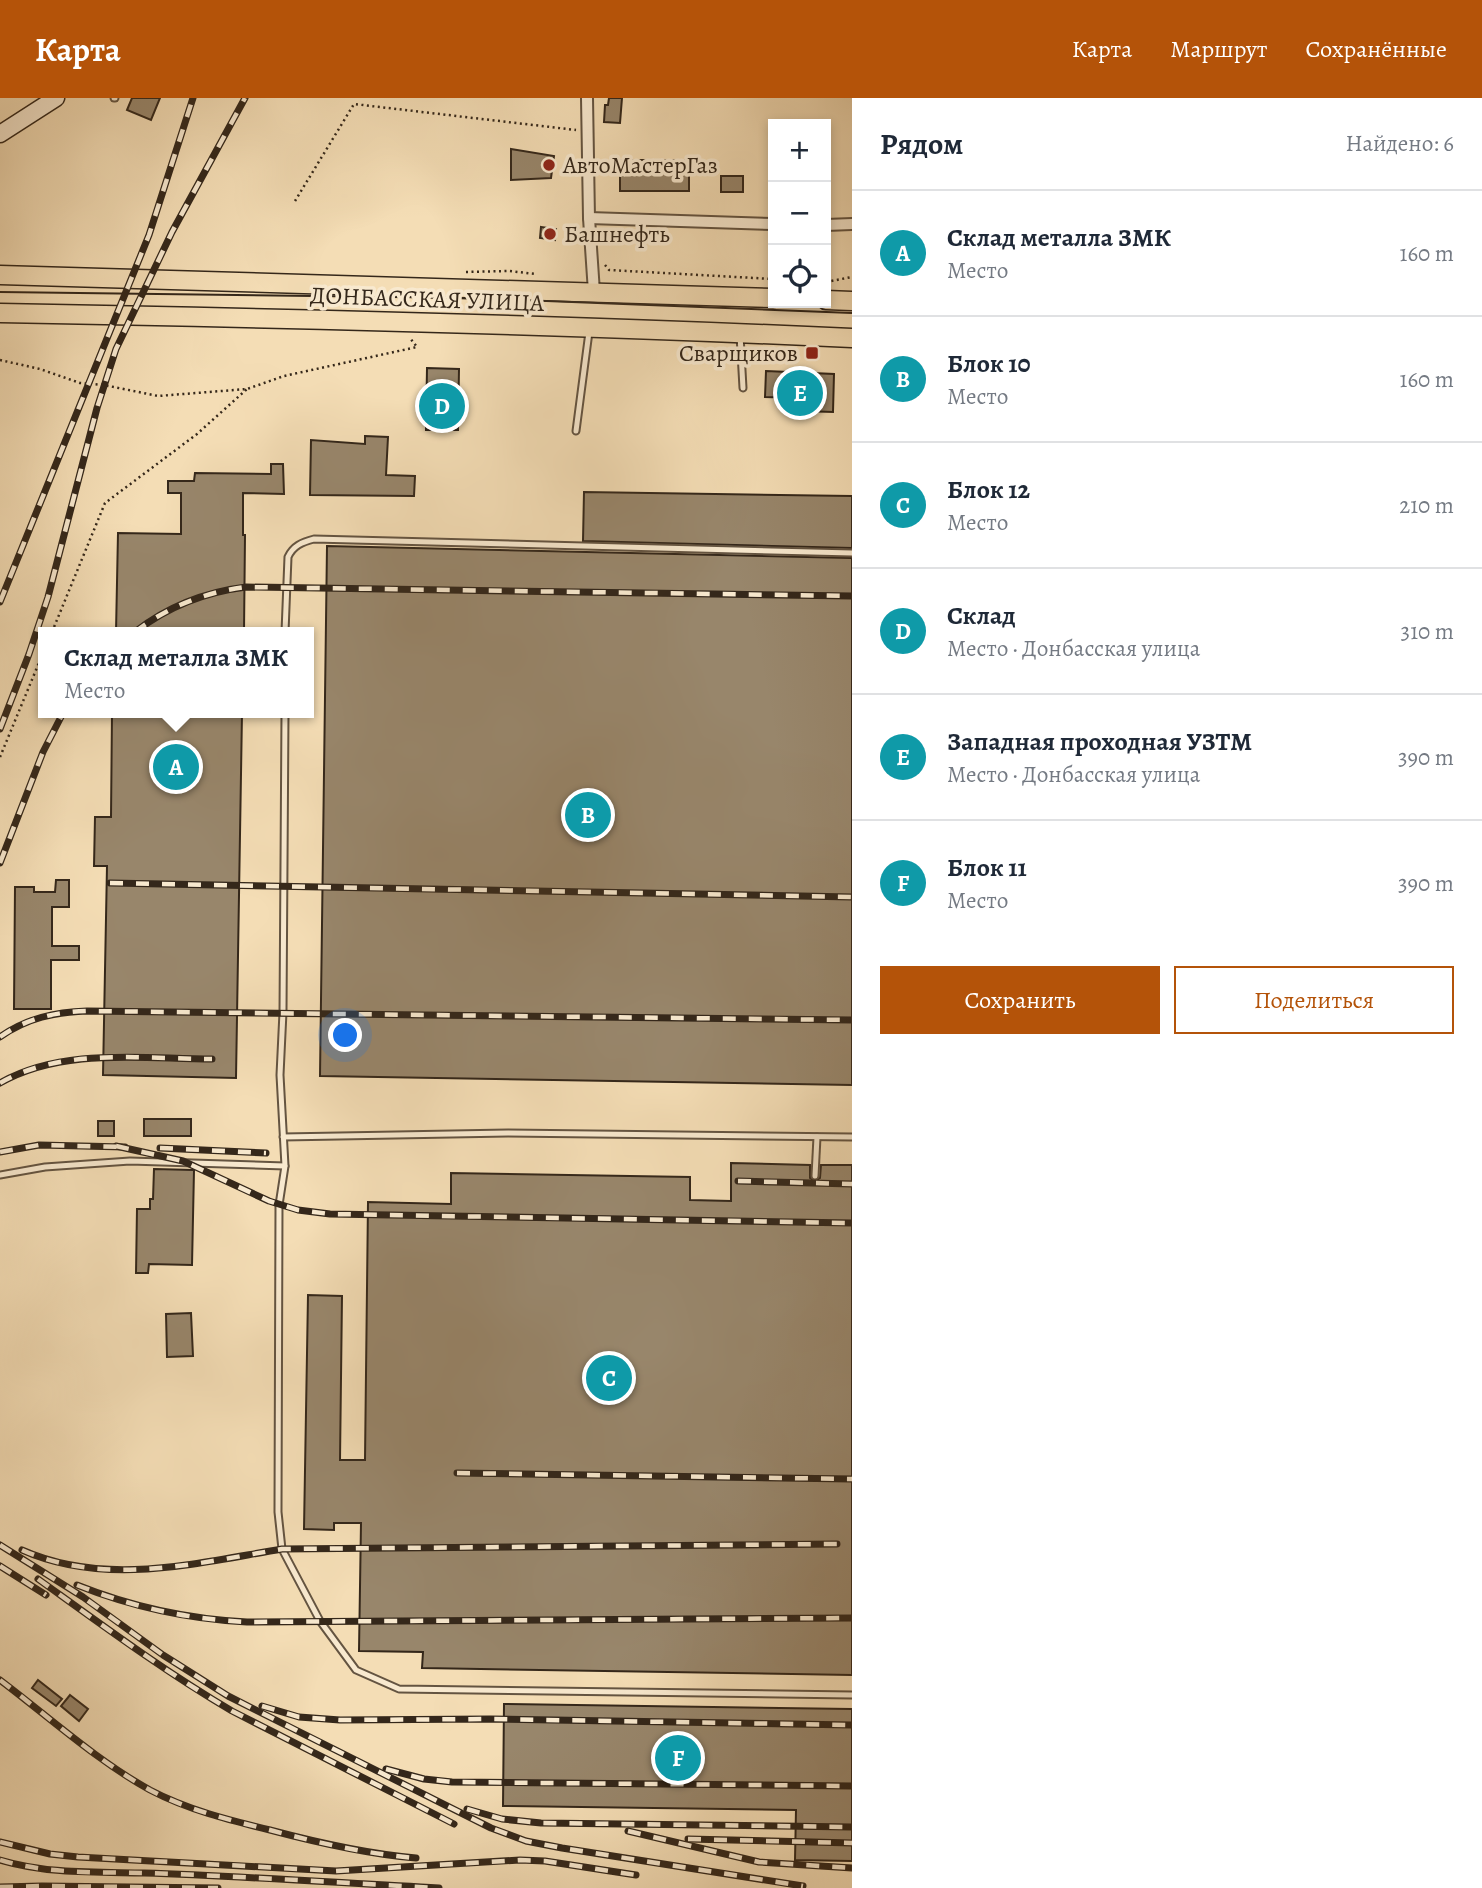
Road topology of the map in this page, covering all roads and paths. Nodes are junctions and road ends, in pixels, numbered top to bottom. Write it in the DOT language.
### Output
graph roads {
  1 [pos="56,98"];
  2 [pos="356,98"];
  3 [pos="587,98"];
  4 [pos="354,104"];
  5 [pos="587,131"];
  6 [pos="0,134"];
  7 [pos="295,201"];
  8 [pos="589,218"];
  9 [pos="768,224"];
  10 [pos="852,224"];
  11 [pos="831,225"];
  12 [pos="0,275"];
  13 [pos="852,277"];
  14 [pos="831,281"];
  15 [pos="594,292"];
  16 [pos="768,298"];
  17 [pos="831,300"];
  18 [pos="852,301"];
  19 [pos="0,313"];
  20 [pos="589,329"];
  21 [pos="740,332"];
  22 [pos="852,338"];
  23 [pos="417,347"];
  24 [pos="0,360"];
  25 [pos="743,388"];
  26 [pos="247,389"];
  27 [pos="576,431"];
  28 [pos="852,553"];
  29 [pos="54,627"];
  30 [pos="285,627"];
  31 [pos="38,665"];
  32 [pos="285,718"];
  33 [pos="0,757"];
  34 [pos="283,1137"];
  35 [pos="817,1137"];
  36 [pos="852,1137"];
  37 [pos="285,1166"];
  38 [pos="0,1175"];
  39 [pos="815,1176"];
  40 [pos="852,1695"];
  1 -- 6 [label="main road"];
  2 -- 4 [label="path"];
  3 -- 5 [label="street"];
  4 -- 5 [label="path"];
  4 -- 7 [label="path"];
  5 -- 8 [label="street"];
  8 -- 9 [label="street"];
  8 -- 15 [label="street"];
  10 -- 11 [label="street"];
  12 -- 15 [label="main road, ДОНБАССКАЯ УЛИЦА"];
  13 -- 14 [label="path"];
  15 -- 16 [label="main road, ДОНБАССКАЯ УЛИЦА"];
  17 -- 18 [label="main road"];
  19 -- 20 [label="main road, ДОНБАССКАЯ УЛИЦА"];
  20 -- 21 [label="main road, ДОНБАССКАЯ УЛИЦА"];
  20 -- 27 [label="lane"];
  21 -- 22 [label="main road, ДОНБАССКАЯ УЛИЦА"];
  21 -- 25 [label="lane"];
  23 -- 26 [label="path"];
  24 -- 26 [label="path"];
  26 -- 29 [label="path"];
  28 -- 30 [label="lane"];
  31 -- 33 [label="path"];
  32 -- 34 [label="lane"];
  34 -- 35 [label="lane"];
  34 -- 37 [label="lane"];
  35 -- 36 [label="lane"];
  35 -- 39 [label="lane"];
  37 -- 38 [label="lane"];
  37 -- 40 [label="lane"];
}
